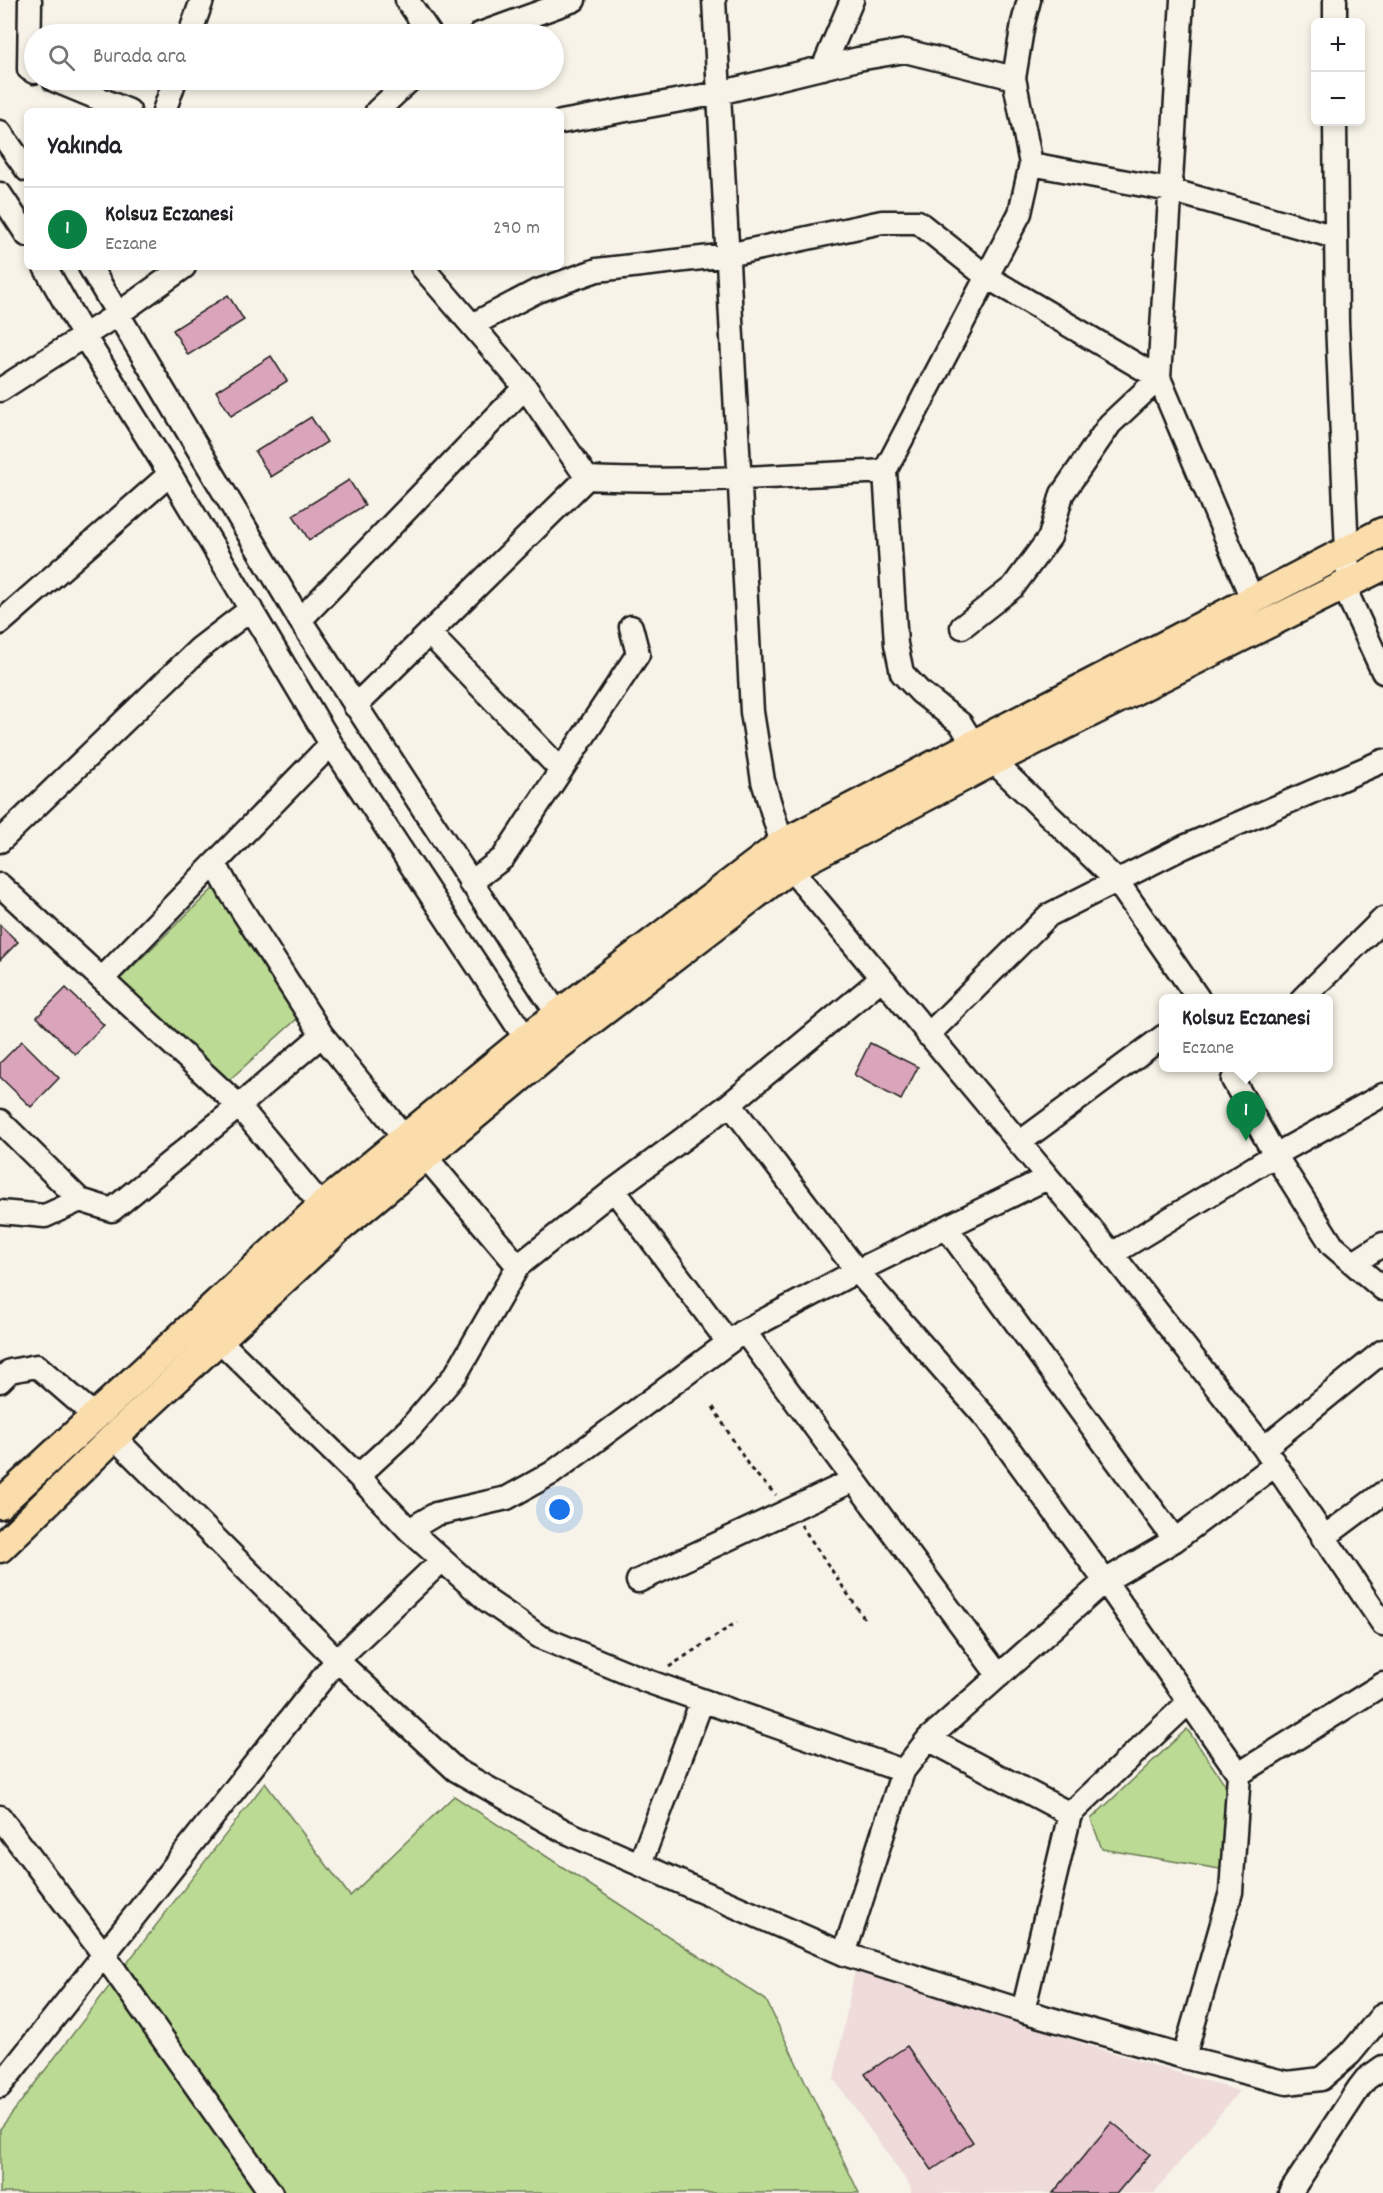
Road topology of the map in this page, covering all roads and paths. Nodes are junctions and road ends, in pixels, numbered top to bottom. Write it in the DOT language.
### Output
graph roads {
  1 [pos="30,0"];
  2 [pos="202,0"];
  3 [pos="407,0"];
  4 [pos="574,0"];
  5 [pos="714,0"];
  6 [pos="852,0"];
  7 [pos="1029,0"];
  8 [pos="1182,0"];
  9 [pos="1335,0"];
  10 [pos="1335,18"];
  11 [pos="30,24"];
  12 [pos="194,24"];
  13 [pos="423,24"];
  14 [pos="508,24"];
  15 [pos="823,68"];
  16 [pos="1014,78"];
  17 [pos="78,90"];
  18 [pos="171,90"];
  19 [pos="399,90"];
  20 [pos="719,93"];
  21 [pos="122,108"];
  22 [pos="165,108"];
  23 [pos="380,108"];
  24 [pos="564,121"];
  25 [pos="1335,126"];
  26 [pos="0,132"];
  27 [pos="1031,164"];
  28 [pos="24,166"];
  29 [pos="1170,190"];
  30 [pos="0,194"];
  31 [pos="18,223"];
  32 [pos="1335,237"];
  33 [pos="728,255"];
  34 [pos="47,270"];
  35 [pos="92,270"];
  36 [pos="179,270"];
  37 [pos="425,270"];
  38 [pos="987,277"];
  39 [pos="118,314"];
  40 [pos="472,325"];
  41 [pos="84,336"];
  42 [pos="1158,378"];
  43 [pos="525,387"];
  44 [pos="0,390"];
  45 [pos="885,471"];
  46 [pos="170,474"];
  47 [pos="587,478"];
  48 [pos="740,478"];
  49 [pos="1383,532"];
  50 [pos="1347,551"];
  51 [pos="1383,566"];
  52 [pos="1348,582"];
  53 [pos="1252,599"];
  54 [pos="251,609"];
  55 [pos="3,614"];
  56 [pos="300,620"];
  57 [pos="631,627"];
  58 [pos="962,627"];
  59 [pos="429,633"];
  60 [pos="1383,672"];
  61 [pos="355,706"];
  62 [pos="332,744"];
  63 [pos="983,753"];
  64 [pos="1383,761"];
  65 [pos="561,770"];
  66 [pos="0,841"];
  67 [pos="786,856"];
  68 [pos="215,864"];
  69 [pos="1117,881"];
  70 [pos="470,883"];
  71 [pos="0,885"];
  72 [pos="1383,919"];
  73 [pos="102,979"];
  74 [pos="881,979"];
  75 [pos="1195,994"];
  76 [pos="1308,994"];
  77 [pos="558,1015"];
  78 [pos="322,1035"];
  79 [pos="928,1035"];
  80 [pos="526,1039"];
  81 [pos="1159,1040"];
  82 [pos="1236,1072"];
  83 [pos="1383,1095"];
  84 [pos="730,1104"];
  85 [pos="239,1106"];
  86 [pos="0,1121"];
  87 [pos="1019,1143"];
  88 [pos="415,1147"];
  89 [pos="1275,1155"];
  90 [pos="1047,1178"];
  91 [pos="614,1190"];
  92 [pos="80,1200"];
  93 [pos="322,1206"];
  94 [pos="0,1212"];
  95 [pos="946,1227"];
  96 [pos="1383,1244"];
  97 [pos="1112,1254"];
  98 [pos="1354,1263"];
  99 [pos="518,1266"];
  100 [pos="857,1271"];
  101 [pos="1383,1289"];
  102 [pos="736,1337"];
  103 [pos="219,1340"];
  104 [pos="1383,1351"];
  105 [pos="0,1381"];
  106 [pos="713,1407"];
  107 [pos="94,1416"];
  108 [pos="114,1437"];
  109 [pos="1270,1457"];
  110 [pos="358,1476"];
  111 [pos="854,1480"];
  112 [pos="1383,1493"];
  113 [pos="0,1504"];
  114 [pos="791,1510"];
  115 [pos="409,1530"];
  116 [pos="1323,1538"];
  117 [pos="1175,1540"];
  118 [pos="0,1548"];
  119 [pos="441,1561"];
  120 [pos="638,1581"];
  121 [pos="1105,1581"];
  122 [pos="864,1618"];
  123 [pos="737,1622"];
  124 [pos="1383,1624"];
  125 [pos="337,1660"];
  126 [pos="999,1676"];
  127 [pos="647,1681"];
  128 [pos="1383,1684"];
  129 [pos="702,1701"];
  130 [pos="1189,1702"];
  131 [pos="928,1739"];
  132 [pos="903,1771"];
  133 [pos="1239,1774"];
  134 [pos="1070,1815"];
  135 [pos="0,1817"];
  136 [pos="640,1864"];
  137 [pos="844,1954"];
  138 [pos="104,1955"];
  139 [pos="1023,2011"];
  140 [pos="1383,2014"];
  141 [pos="1184,2057"];
  142 [pos="1383,2067"];
  143 [pos="0,2086"];
  144 [pos="272,2193"];
  145 [pos="1290,2193"];
  1 -- 11 [label="street"];
  2 -- 12 [label="street"];
  3 -- 13 [label="street"];
  4 -- 14 [label="street"];
  5 -- 20 [label="street"];
  6 -- 15 [label="street"];
  7 -- 16 [label="street"];
  8 -- 29 [label="street"];
  9 -- 10 [label="street"];
  15 -- 16 [label="street"];
  15 -- 20 [label="street"];
  16 -- 27 [label="street"];
  17 -- 21 [label="street"];
  18 -- 22 [label="street"];
  19 -- 23 [label="street"];
  20 -- 24 [label="street"];
  20 -- 33 [label="street"];
  25 -- 32 [label="street"];
  26 -- 28 [label="street"];
  27 -- 29 [label="street"];
  27 -- 38 [label="street"];
  29 -- 32 [label="street"];
  29 -- 42 [label="street"];
  30 -- 31 [label="street"];
  32 -- 50 [label="street"];
  33 -- 38 [label="street"];
  33 -- 40 [label="street"];
  33 -- 48 [label="street"];
  34 -- 41 [label="street"];
  35 -- 39 [label="street"];
  36 -- 39 [label="street"];
  37 -- 40 [label="street"];
  38 -- 42 [label="street"];
  38 -- 45 [label="street"];
  39 -- 41 [label="street"];
  39 -- 56 [label="street"];
  40 -- 43 [label="street"];
  41 -- 44 [label="street"];
  41 -- 46 [label="street"];
  42 -- 53 [label="street"];
  42 -- 58 [label="street"];
  43 -- 47 [label="street"];
  43 -- 56 [label="street"];
  45 -- 48 [label="street"];
  45 -- 63 [label="street"];
  46 -- 54 [label="street"];
  46 -- 55 [label="street"];
  47 -- 48 [label="street"];
  47 -- 59 [label="street"];
  48 -- 67 [label="street"];
  49 -- 50 [label="main road"];
  50 -- 52 [label="street"];
  50 -- 53 [label="main road"];
  51 -- 52 [label="main road"];
  52 -- 60 [label="street"];
  52 -- 63 [label="main road"];
  53 -- 63 [label="main road"];
  54 -- 62 [label="street"];
  54 -- 66 [label="street"];
  56 -- 61 [label="street"];
  57 -- 65 [label="street"];
  59 -- 61 [label="street"];
  59 -- 65 [label="street"];
  61 -- 70 [label="street"];
  62 -- 68 [label="street"];
  62 -- 80 [label="street"];
  63 -- 67 [label="main road"];
  63 -- 69 [label="street"];
  64 -- 69 [label="street"];
  65 -- 70 [label="street"];
  67 -- 74 [label="street"];
  67 -- 77 [label="main road"];
  67 -- 88 [label="main road"];
  68 -- 73 [label="street"];
  68 -- 78 [label="street"];
  69 -- 75 [label="street"];
  69 -- 79 [label="street"];
  70 -- 77 [label="street"];
  71 -- 73 [label="street"];
  72 -- 76 [label="street"];
  73 -- 85 [label="street"];
  74 -- 79 [label="street"];
  74 -- 84 [label="street"];
  77 -- 80 [label="main road"];
  78 -- 85 [label="street"];
  78 -- 88 [label="street"];
  79 -- 87 [label="street"];
  80 -- 88 [label="main road"];
  81 -- 87 [label="street"];
  82 -- 89 [label="street"];
  83 -- 89 [label="street"];
  84 -- 91 [label="street"];
  84 -- 100 [label="street"];
  85 -- 92 [label="street"];
  85 -- 93 [label="street"];
  86 -- 92 [label="street"];
  87 -- 90 [label="street"];
  88 -- 93 [label="main road"];
  88 -- 99 [label="street"];
  88 -- 103 [label="main road"];
  89 -- 97 [label="street"];
  89 -- 98 [label="street"];
  90 -- 95 [label="street"];
  90 -- 97 [label="street"];
  91 -- 99 [label="street"];
  91 -- 102 [label="street"];
  92 -- 94 [label="street"];
  93 -- 107 [label="main road"];
  95 -- 100 [label="street"];
  95 -- 117 [label="street"];
  96 -- 98 [label="street"];
  97 -- 109 [label="street"];
  98 -- 101 [label="street"];
  99 -- 110 [label="street"];
  100 -- 102 [label="street"];
  100 -- 121 [label="street"];
  102 -- 111 [label="street"];
  102 -- 115 [label="street"];
  103 -- 108 [label="main road"];
  103 -- 110 [label="street"];
  104 -- 109 [label="street"];
  105 -- 107 [label="street"];
  106 -- 114 [label="path"];
  107 -- 113 [label="main road"];
  108 -- 118 [label="main road"];
  108 -- 125 [label="street"];
  109 -- 116 [label="street"];
  109 -- 117 [label="street"];
  110 -- 115 [label="street"];
  111 -- 114 [label="street"];
  111 -- 126 [label="street"];
  112 -- 116 [label="street"];
  114 -- 120 [label="street"];
  114 -- 122 [label="path"];
  115 -- 119 [label="street"];
  116 -- 124 [label="street"];
  117 -- 121 [label="street"];
  119 -- 125 [label="street"];
  119 -- 127 [label="street"];
  121 -- 126 [label="street"];
  121 -- 130 [label="street"];
  123 -- 127 [label="path"];
  125 -- 136 [label="street"];
  125 -- 138 [label="street"];
  126 -- 131 [label="street"];
  127 -- 129 [label="street"];
  128 -- 133 [label="street"];
  129 -- 132 [label="street"];
  129 -- 136 [label="street"];
  130 -- 133 [label="street"];
  130 -- 134 [label="street"];
  131 -- 132 [label="street"];
  131 -- 134 [label="street"];
  132 -- 137 [label="street"];
  133 -- 141 [label="street"];
  134 -- 139 [label="street"];
  135 -- 138 [label="street"];
  136 -- 137 [label="street"];
  137 -- 139 [label="street"];
  138 -- 143 [label="street"];
  138 -- 144 [label="street"];
  139 -- 141 [label="street"];
  140 -- 141 [label="street"];
  142 -- 145 [label="street"];
}
